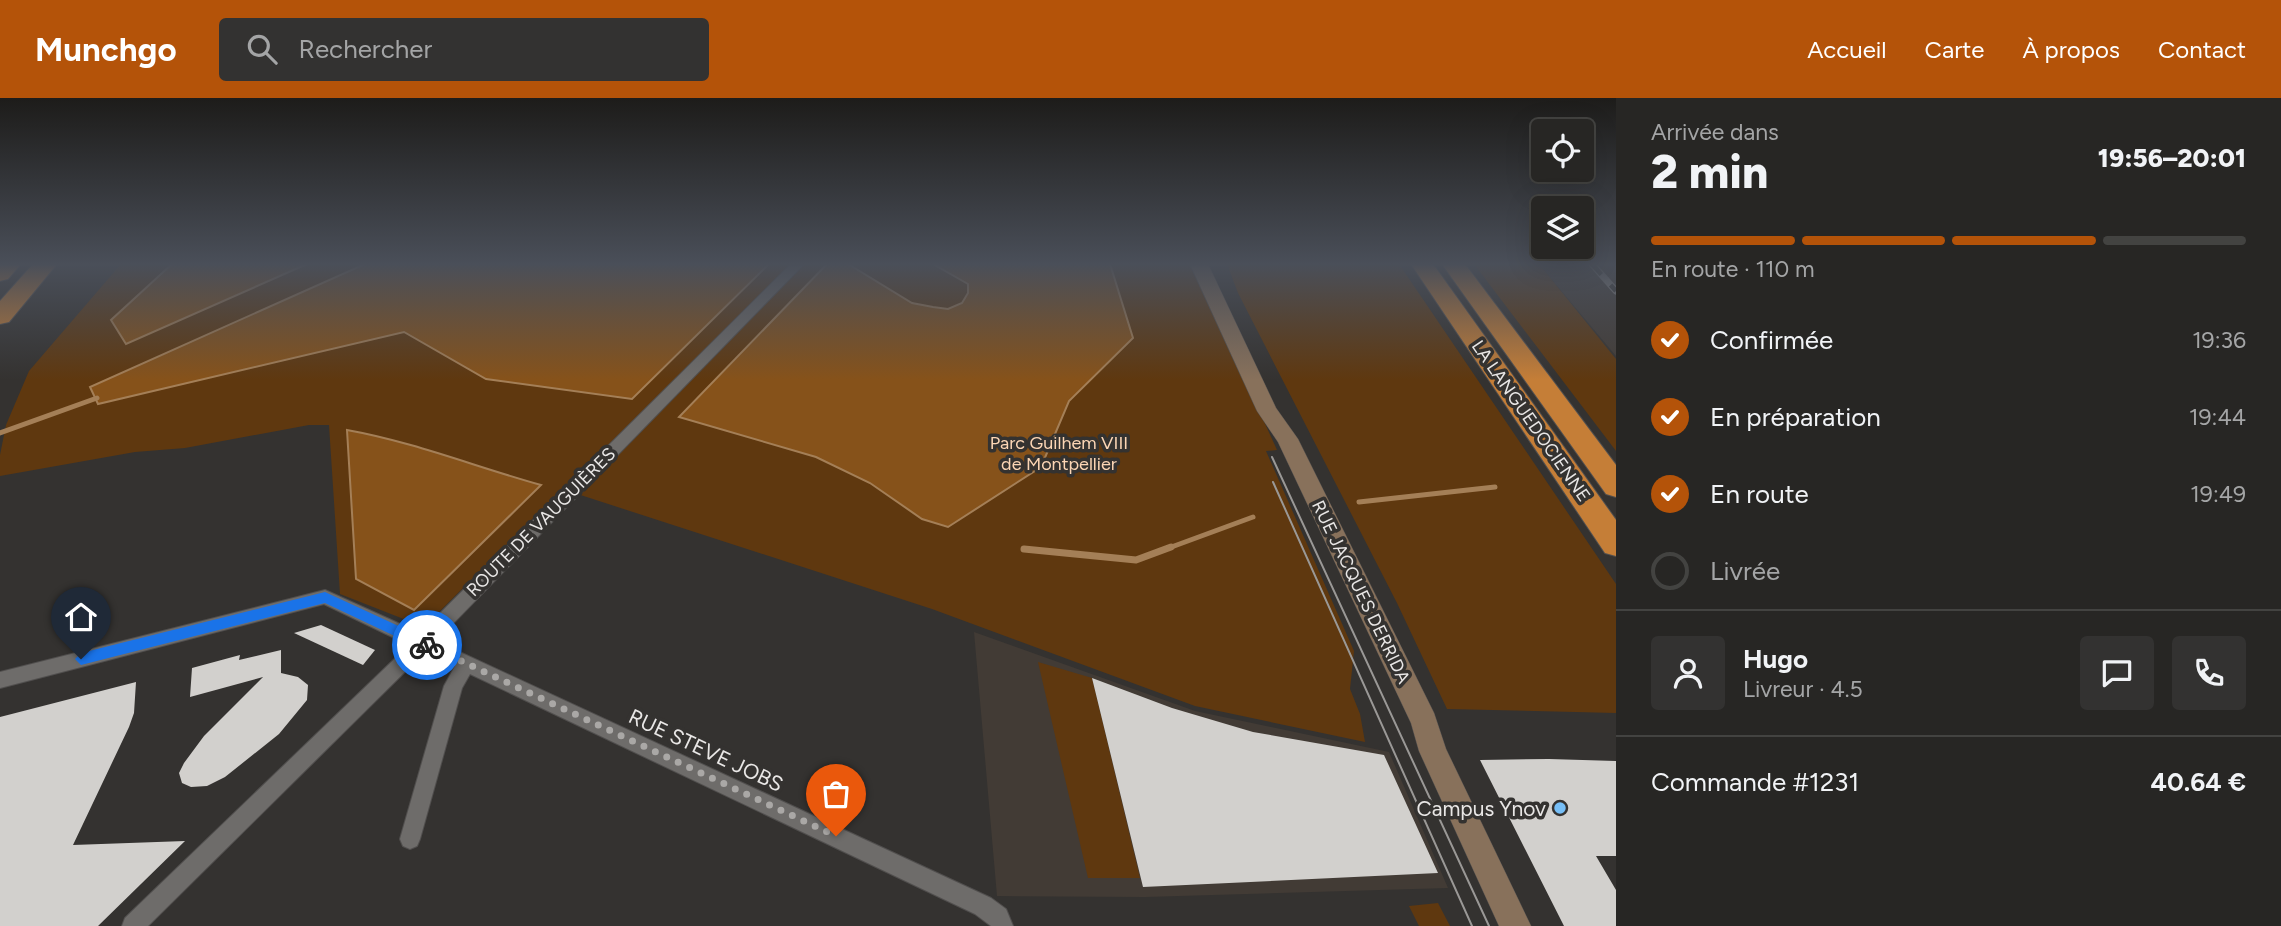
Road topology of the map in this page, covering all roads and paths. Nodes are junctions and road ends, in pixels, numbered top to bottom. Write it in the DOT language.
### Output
graph roads {
  1 [pos="12,303"];
  2 [pos="760,303"];
  3 [pos="1217,303"];
  4 [pos="1449,303"];
  5 [pos="1481,303"];
  6 [pos="0,316"];
  7 [pos="1616,486"];
  8 [pos="1616,544"];
  9 [pos="422,643"];
  10 [pos="466,665"];
  11 [pos="0,680"];
  12 [pos="410,839"];
  13 [pos="132,926"];
  14 [pos="1002,926"];
  15 [pos="1515,926"];
  1 -- 6 [label="highway"];
  2 -- 9 [label="street, ROUTE DE VAUGUIÈRES"];
  3 -- 15 [label="street, RUE JACQUES DERRIDA"];
  4 -- 8 [label="highway, LA LANGUEDOCIENNE"];
  5 -- 7 [label="highway, LA LANGUEDOCIENNE"];
  9 -- 10 [label="street, RUE STEVE JOBS"];
  9 -- 11 [label="street, RUE STEVE JOBS"];
  9 -- 13 [label="street, ROUTE DE VAUGUIÈRES"];
  10 -- 12 [label="street"];
  10 -- 14 [label="street, RUE STEVE JOBS"];
}
